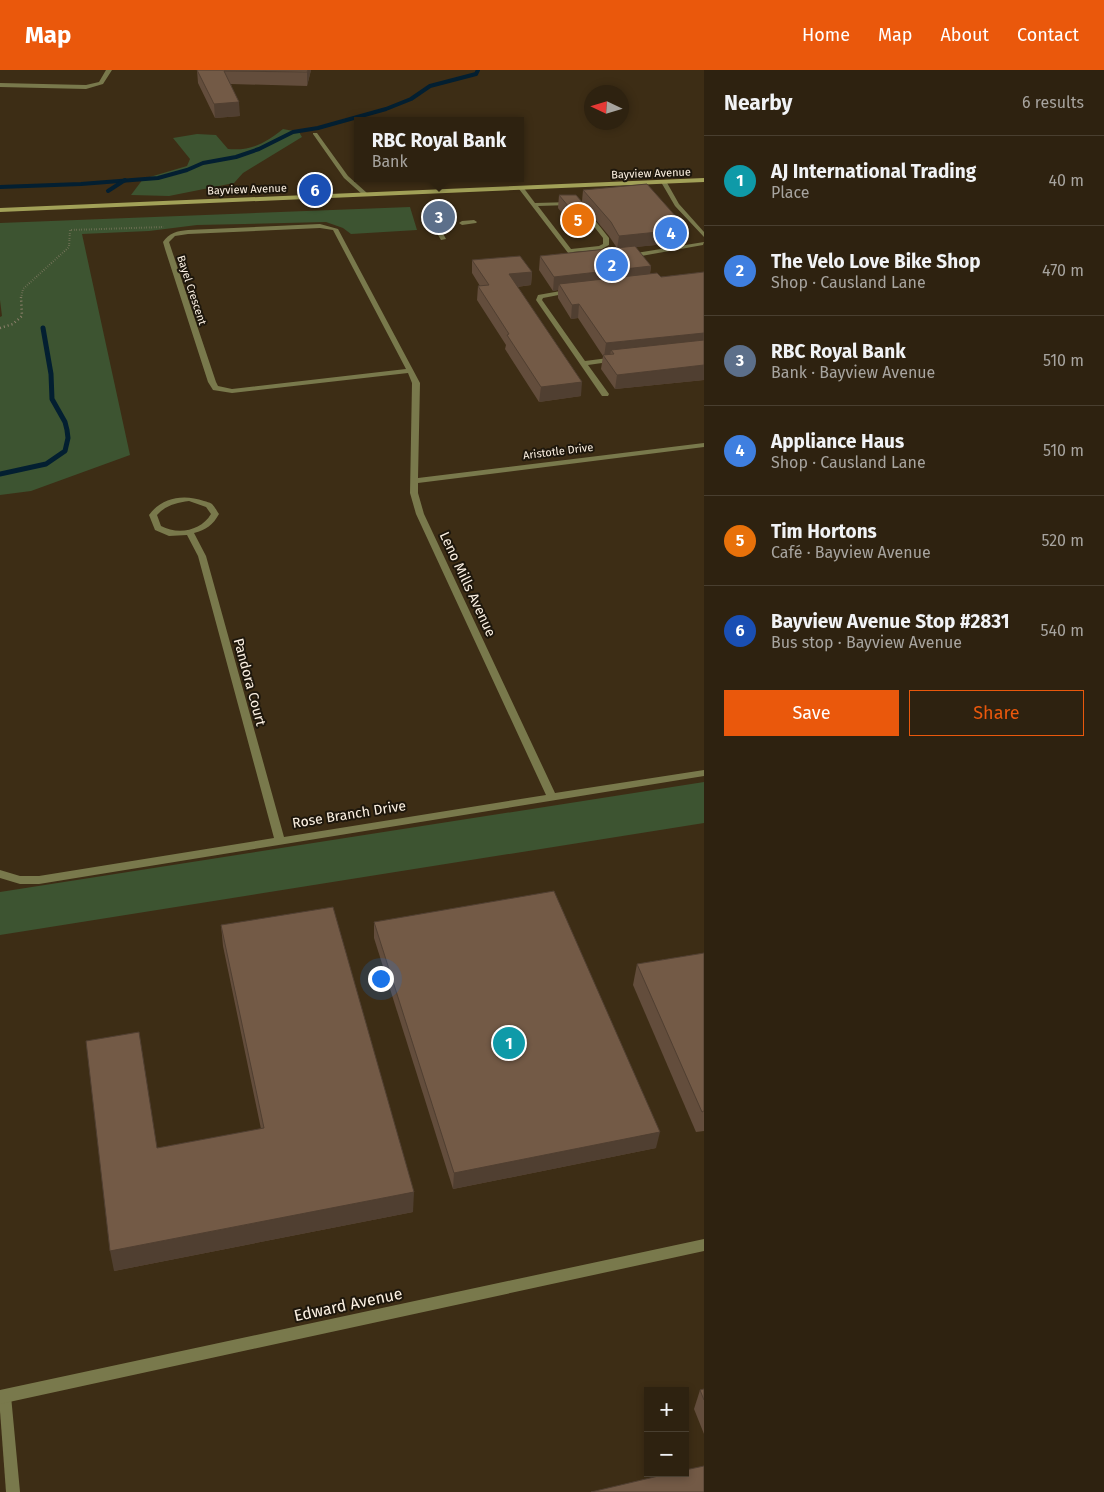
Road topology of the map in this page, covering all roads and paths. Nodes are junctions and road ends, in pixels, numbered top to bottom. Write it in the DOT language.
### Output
graph roads {
  1 [pos="109,70"];
  2 [pos="0,85"];
  3 [pos="315,134"];
  4 [pos="704,180"];
  5 [pos="664,182"];
  6 [pos="521,188"];
  7 [pos="365,194"];
  8 [pos="577,204"];
  9 [pos="534,205"];
  10 [pos="0,210"];
  11 [pos="586,212"];
  12 [pos="474,222"];
  13 [pos="462,223"];
  14 [pos="450,224"];
  15 [pos="166,227"];
  16 [pos="704,236"];
  17 [pos="443,239"];
  18 [pos="704,243"];
  19 [pos="568,251"];
  20 [pos="624,257"];
  21 [pos="583,260"];
  22 [pos="585,289"];
  23 [pos="0,328"];
  24 [pos="622,359"];
  25 [pos="583,363"];
  26 [pos="410,371"];
  27 [pos="605,394"];
  28 [pos="704,445"];
  29 [pos="414,480"];
  30 [pos="190,533"];
  31 [pos="704,773"];
  32 [pos="552,797"];
  33 [pos="280,840"];
  34 [pos="0,874"];
  35 [pos="704,1245"];
  36 [pos="3,1397"];
  37 [pos="13,1492"];
  1 -- 2 [label="street"];
  3 -- 7 [label="lane"];
  4 -- 5 [label="main road, Bayview Avenue"];
  5 -- 6 [label="main road, Bayview Avenue"];
  5 -- 16 [label="lane"];
  6 -- 7 [label="main road, Bayview Avenue"];
  6 -- 9 [label="lane"];
  7 -- 10 [label="main road, Bayview Avenue"];
  8 -- 9 [label="lane"];
  9 -- 19 [label="lane"];
  11 -- 19 [label="lane"];
  12 -- 13 [label="lane"];
  14 -- 17 [label="lane"];
  15 -- 23 [label="path"];
  16 -- 18 [label="lane"];
  18 -- 20 [label="lane"];
  19 -- 21 [label="lane"];
  22 -- 25 [label="street"];
  24 -- 25 [label="street"];
  25 -- 27 [label="street"];
  26 -- 26 [label="street, Bayel Crescent"];
  26 -- 29 [label="street, Leno Mills Avenue"];
  28 -- 29 [label="street, Aristotle Drive"];
  29 -- 32 [label="street, Leno Mills Avenue"];
  30 -- 30 [label="street"];
  30 -- 33 [label="street, Pandora Court"];
  31 -- 32 [label="street, Rose Branch Drive"];
  32 -- 33 [label="street, Rose Branch Drive"];
  33 -- 34 [label="street, Rose Branch Drive"];
  35 -- 36 [label="street, Edward Avenue"];
  36 -- 37 [label="lane"];
}
